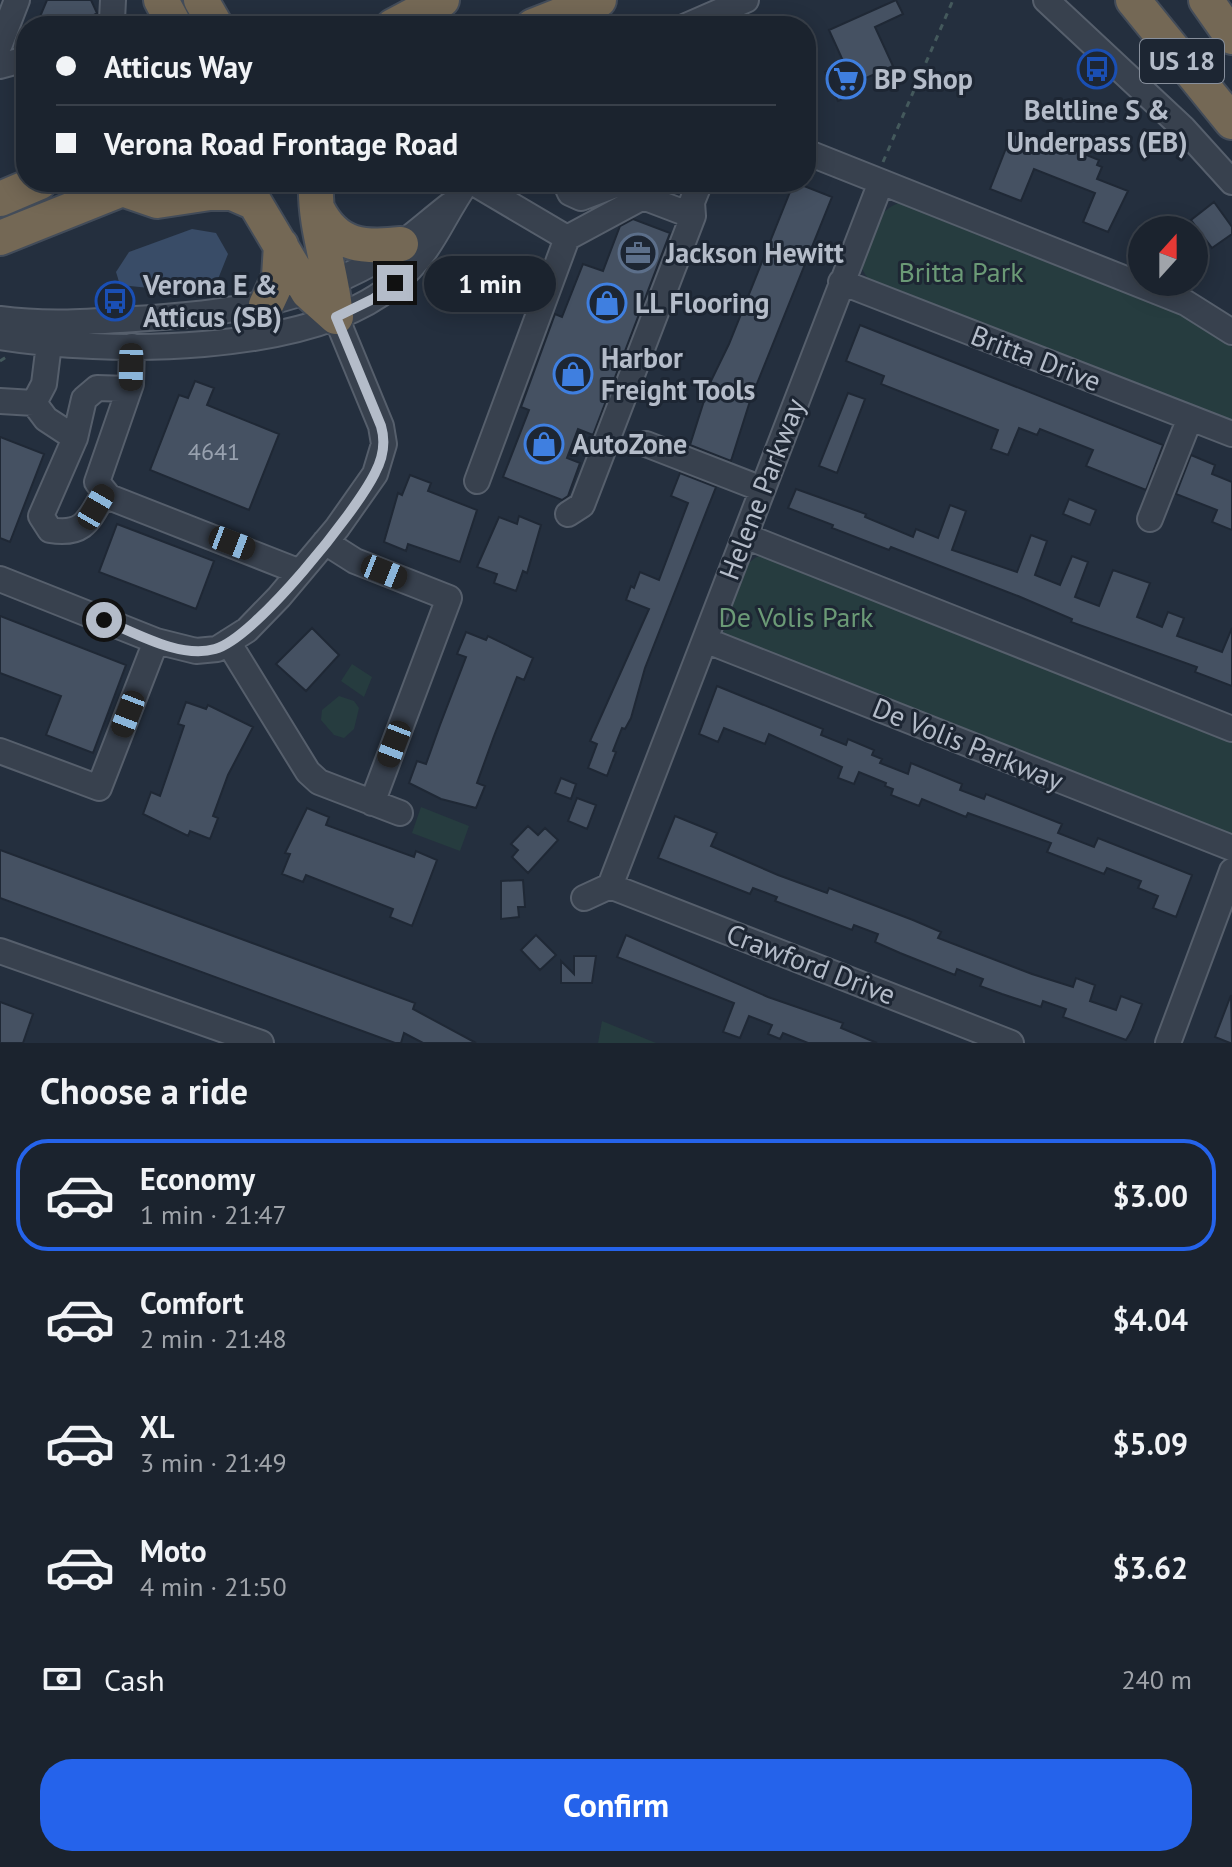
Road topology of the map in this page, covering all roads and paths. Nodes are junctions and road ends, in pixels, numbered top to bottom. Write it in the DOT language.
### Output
graph roads {
  1 [pos="17,0"];
  2 [pos="442,0"];
  3 [pos="599,0"];
  4 [pos="746,0"];
  5 [pos="953,0"];
  6 [pos="1046,0"];
  7 [pos="1133,0"];
  8 [pos="1206,0"];
  9 [pos="412,16"];
  10 [pos="558,16"];
  11 [pos="709,16"];
  12 [pos="1232,37"];
  13 [pos="0,44"];
  14 [pos="1232,122"];
  15 [pos="816,156"];
  16 [pos="879,181"];
  17 [pos="1232,182"];
  18 [pos="116,192"];
  19 [pos="141,192"];
  20 [pos="315,192"];
  21 [pos="461,192"];
  22 [pos="487,192"];
  23 [pos="570,192"];
  24 [pos="597,192"];
  25 [pos="696,192"];
  26 [pos="452,203"];
  27 [pos="693,216"];
  28 [pos="411,236"];
  29 [pos="0,238"];
  30 [pos="567,238"];
  31 [pos="281,245"];
  32 [pos="841,282"];
  33 [pos="320,286"];
  34 [pos="266,305"];
  35 [pos="336,317"];
  36 [pos="0,319"];
  37 [pos="1232,332"];
  38 [pos="49,344"];
  39 [pos="132,346"];
  40 [pos="2,353"];
  41 [pos="129,389"];
  42 [pos="0,401"];
  43 [pos="34,403"];
  44 [pos="1190,418"];
  45 [pos="1232,434"];
  46 [pos="75,438"];
  47 [pos="646,444"];
  48 [pos="477,481"];
  49 [pos="762,489"];
  50 [pos="105,492"];
  51 [pos="568,514"];
  52 [pos="1150,519"];
  53 [pos="745,536"];
  54 [pos="325,542"];
  55 [pos="300,572"];
  56 [pos="0,579"];
  57 [pos="705,640"];
  58 [pos="156,641"];
  59 [pos="228,642"];
  60 [pos="1232,729"];
  61 [pos="0,751"];
  62 [pos="372,803"];
  63 [pos="400,813"];
  64 [pos="1232,848"];
  65 [pos="1232,871"];
  66 [pos="610,886"];
  67 [pos="584,898"];
  68 [pos="0,951"];
  69 [pos="261,1043"];
  70 [pos="1011,1043"];
  71 [pos="1168,1043"];
  1 -- 13 [label="street"];
  2 -- 9 [label="highway"];
  3 -- 10 [label="highway"];
  4 -- 11 [label="street"];
  5 -- 16 [label="path"];
  6 -- 17 [label="street"];
  7 -- 14 [label="highway, US 18"];
  8 -- 12 [label="highway"];
  15 -- 16 [label="street"];
  16 -- 32 [label="street, Helene Parkway"];
  16 -- 37 [label="street"];
  18 -- 29 [label="highway"];
  19 -- 31 [label="highway"];
  20 -- 28 [label="highway"];
  20 -- 33 [label="highway"];
  21 -- 26 [label="street"];
  22 -- 30 [label="street"];
  23 -- 24 [label="street"];
  25 -- 27 [label="street"];
  26 -- 28 [label="street"];
  26 -- 35 [label="street"];
  27 -- 30 [label="street"];
  27 -- 51 [label="street"];
  28 -- 33 [label="street"];
  28 -- 35 [label="street"];
  30 -- 48 [label="street"];
  31 -- 33 [label="highway"];
  31 -- 34 [label="highway"];
  32 -- 44 [label="street, Britta Drive"];
  32 -- 49 [label="street, Helene Parkway"];
  33 -- 34 [label="street"];
  33 -- 35 [label="highway"];
  34 -- 36 [label="street"];
  35 -- 39 [label="street"];
  35 -- 54 [label="street"];
  38 -- 39 [label="street"];
  38 -- 40 [label="street"];
  38 -- 43 [label="street"];
  39 -- 41 [label="street"];
  41 -- 46 [label="street"];
  41 -- 50 [label="street"];
  42 -- 43 [label="street"];
  43 -- 46 [label="street"];
  44 -- 45 [label="street, Britta Drive"];
  44 -- 52 [label="street"];
  46 -- 50 [label="street"];
  47 -- 49 [label="street"];
  49 -- 53 [label="street, Helene Parkway"];
  50 -- 55 [label="street"];
  53 -- 57 [label="street, Helene Parkway"];
  53 -- 60 [label="street"];
  54 -- 55 [label="street"];
  54 -- 62 [label="street"];
  55 -- 59 [label="street"];
  56 -- 58 [label="street"];
  57 -- 64 [label="street, De Volis Parkway"];
  57 -- 66 [label="street, Helene Parkway"];
  58 -- 59 [label="street"];
  58 -- 61 [label="street"];
  59 -- 62 [label="street"];
  62 -- 63 [label="street"];
  65 -- 71 [label="street"];
  66 -- 67 [label="street"];
  66 -- 70 [label="street, Crawford Drive"];
  68 -- 69 [label="street"];
}
